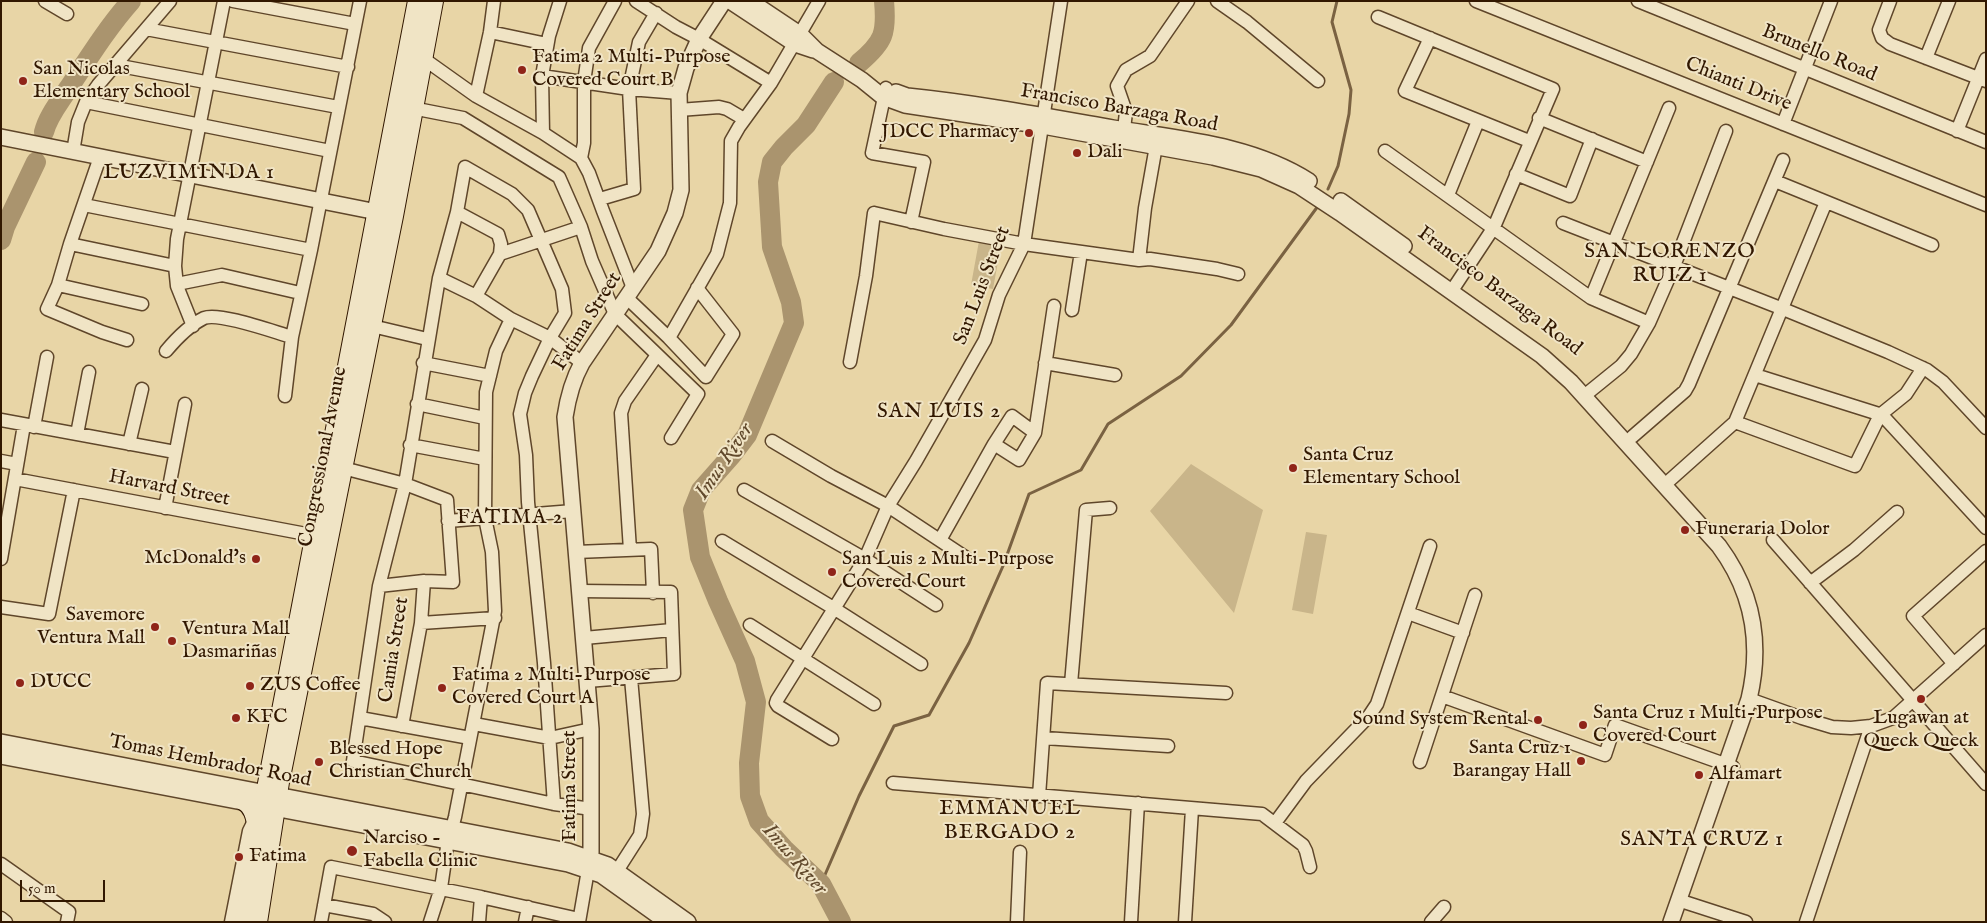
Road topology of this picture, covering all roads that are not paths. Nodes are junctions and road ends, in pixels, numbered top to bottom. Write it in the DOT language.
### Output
graph roads {
  1 [pos="46,1"];
  2 [pos="170,1"];
  3 [pos="224,1"];
  4 [pos="360,1"];
  5 [pos="417,1"];
  6 [pos="434,1"];
  7 [pos="494,1"];
  8 [pos="560,1"];
  9 [pos="615,1"];
  10 [pos="636,1"];
  11 [pos="724,1"];
  12 [pos="730,1"];
  13 [pos="750,1"];
  14 [pos="819,1"];
  15 [pos="1061,1"];
  16 [pos="1188,1"];
  17 [pos="1217,1"];
  18 [pos="1476,1"];
  19 [pos="1638,1"];
  20 [pos="1831,1"];
  21 [pos="1890,1"];
  22 [pos="1949,1"];
  23 [pos="240,2"];
  24 [pos="656,13"];
  25 [pos="67,14"];
  26 [pos="1378,17"];
  27 [pos="355,24"];
  28 [pos="146,29"];
  29 [pos="490,32"];
  30 [pos="1430,38"];
  31 [pos="699,39"];
  32 [pos="798,39"];
  33 [pos="215,43"];
  34 [pos="547,44"];
  35 [pos="1926,58"];
  36 [pos="1986,59"];
  37 [pos="424,60"];
  38 [pos="115,65"];
  39 [pos="348,67"];
  40 [pos="1804,69"];
  41 [pos="542,76"];
  42 [pos="1982,80"];
  43 [pos="208,81"];
  44 [pos="1318,81"];
  45 [pos="584,82"];
  46 [pos="771,83"];
  47 [pos="629,89"];
  48 [pos="884,92"];
  49 [pos="679,93"];
  50 [pos="476,96"];
  51 [pos="86,102"];
  52 [pos="338,107"];
  53 [pos="405,107"];
  54 [pos="1669,108"];
  55 [pos="679,110"];
  56 [pos="1540,118"];
  57 [pos="744,120"];
  58 [pos="1043,121"];
  59 [pos="1478,121"];
  60 [pos="200,123"];
  61 [pos="1783,124"];
  62 [pos="1726,131"];
  63 [pos="1957,131"];
  64 [pos="543,133"];
  65 [pos="1123,135"];
  66 [pos="1,137"];
  67 [pos="1592,139"];
  68 [pos="1529,142"];
  69 [pos="1986,142"];
  70 [pos="1156,146"];
  71 [pos="330,151"];
  72 [pos="1385,151"];
  73 [pos="73,152"];
  74 [pos="100,157"];
  75 [pos="581,158"];
  76 [pos="1783,160"];
  77 [pos="1647,162"];
  78 [pos="190,174"];
  79 [pos="1516,174"];
  80 [pos="1775,181"];
  81 [pos="1301,182"];
  82 [pos="1448,195"];
  83 [pos="600,199"];
  84 [pos="321,200"];
  85 [pos="1826,202"];
  86 [pos="1986,204"];
  87 [pos="84,205"];
  88 [pos="457,212"];
  89 [pos="385,214"];
  90 [pos="911,222"];
  91 [pos="180,223"];
  92 [pos="1563,223"];
  93 [pos="581,227"];
  94 [pos="1494,227"];
  95 [pos="542,242"];
  96 [pos="1614,243"];
  97 [pos="70,244"];
  98 [pos="1024,244"];
  99 [pos="1932,245"];
  100 [pos="311,250"];
  101 [pos="1081,252"];
  102 [pos="500,254"];
  103 [pos="1139,260"];
  104 [pos="175,266"];
  105 [pos="1674,266"];
  106 [pos="1238,274"];
  107 [pos="438,278"];
  108 [pos="177,284"];
  109 [pos="58,285"];
  110 [pos="697,288"];
  111 [pos="1454,288"];
  112 [pos="1730,288"];
  113 [pos="300,293"];
  114 [pos="630,293"];
  115 [pos="476,296"];
  116 [pos="1591,298"];
  117 [pos="142,304"];
  118 [pos="1054,306"];
  119 [pos="1783,309"];
  120 [pos="1072,310"];
  121 [pos="615,314"];
  122 [pos="511,319"];
  123 [pos="1649,323"];
  124 [pos="193,326"];
  125 [pos="372,326"];
  126 [pos="292,337"];
  127 [pos="550,338"];
  128 [pos="669,338"];
  129 [pos="427,339"];
  130 [pos="127,340"];
  131 [pos="166,351"];
  132 [pos="657,355"];
  133 [pos="47,358"];
  134 [pos="850,362"];
  135 [pos="423,363"];
  136 [pos="582,363"];
  137 [pos="1045,363"];
  138 [pos="1923,368"];
  139 [pos="89,372"];
  140 [pos="1114,375"];
  141 [pos="1755,375"];
  142 [pos="490,376"];
  143 [pos="142,390"];
  144 [pos="1587,393"];
  145 [pos="285,396"];
  146 [pos="185,404"];
  147 [pos="417,404"];
  148 [pos="1880,415"];
  149 [pos="485,418"];
  150 [pos="1,420"];
  151 [pos="1735,422"];
  152 [pos="29,426"];
  153 [pos="1986,428"];
  154 [pos="1035,433"];
  155 [pos="77,434"];
  156 [pos="1632,437"];
  157 [pos="672,438"];
  158 [pos="772,441"];
  159 [pos="129,444"];
  160 [pos="994,444"];
  161 [pos="410,445"];
  162 [pos="175,452"];
  163 [pos="485,459"];
  164 [pos="1,461"];
  165 [pos="17,464"];
  166 [pos="343,468"];
  167 [pos="15,479"];
  168 [pos="1670,480"];
  169 [pos="405,484"];
  170 [pos="74,490"];
  171 [pos="744,490"];
  172 [pos="888,506"];
  173 [pos="165,508"];
  174 [pos="1110,508"];
  175 [pos="572,511"];
  176 [pos="1897,512"];
  177 [pos="529,513"];
  178 [pos="5,515"];
  179 [pos="485,518"];
  180 [pos="448,520"];
  181 [pos="1986,528"];
  182 [pos="322,538"];
  183 [pos="940,540"];
  184 [pos="1773,540"];
  185 [pos="722,541"];
  186 [pos="1430,546"];
  187 [pos="630,550"];
  188 [pos="1986,551"];
  189 [pos="576,552"];
  190 [pos="965,557"];
  191 [pos="1,559"];
  192 [pos="866,559"];
  193 [pos="424,581"];
  194 [pos="1810,582"];
  195 [pos="379,586"];
  196 [pos="580,591"];
  197 [pos="653,593"];
  198 [pos="1475,596"];
  199 [pos="936,605"];
  200 [pos="1,606"];
  201 [pos="834,609"];
  202 [pos="1408,613"];
  203 [pos="494,618"];
  204 [pos="420,623"];
  205 [pos="750,625"];
  206 [pos="672,630"];
  207 [pos="1463,633"];
  208 [pos="1986,635"];
  209 [pos="584,638"];
  210 [pos="803,660"];
  211 [pos="921,664"];
  212 [pos="1954,664"];
  213 [pos="631,678"];
  214 [pos="587,681"];
  215 [pos="1071,684"];
  216 [pos="1226,693"];
  217 [pos="1442,696"];
  218 [pos="1913,700"];
  219 [pos="1753,701"];
  220 [pos="874,704"];
  221 [pos="360,718"];
  222 [pos="474,724"];
  223 [pos="402,726"];
  224 [pos="1871,726"];
  225 [pos="591,729"];
  226 [pos="470,738"];
  227 [pos="550,738"];
  228 [pos="1044,738"];
  229 [pos="832,739"];
  230 [pos="1,742"];
  231 [pos="1168,746"];
  232 [pos="1,756"];
  233 [pos="1420,762"];
  234 [pos="1730,766"];
  235 [pos="892,783"];
  236 [pos="462,784"];
  237 [pos="1986,784"];
  238 [pos="1039,796"];
  239 [pos="242,801"];
  240 [pos="268,803"];
  241 [pos="554,804"];
  242 [pos="1138,804"];
  243 [pos="592,809"];
  244 [pos="1192,809"];
  245 [pos="1275,823"];
  246 [pos="450,836"];
  247 [pos="1020,852"];
  248 [pos="1,864"];
  249 [pos="590,864"];
  250 [pos="1310,867"];
  251 [pos="617,871"];
  252 [pos="441,888"];
  253 [pos="482,897"];
  254 [pos="1683,902"];
  255 [pos="324,905"];
  256 [pos="528,907"];
  257 [pos="1444,907"];
  258 [pos="1,918"];
  259 [pos="579,920"];
  260 [pos="6,922"];
  261 [pos="67,922"];
  262 [pos="231,922"];
  263 [pos="244,922"];
  264 [pos="258,922"];
  265 [pos="321,922"];
  266 [pos="385,922"];
  267 [pos="430,922"];
  268 [pos="478,922"];
  269 [pos="525,922"];
  270 [pos="667,922"];
  271 [pos="688,922"];
  272 [pos="1016,922"];
  273 [pos="1131,922"];
  274 [pos="1185,922"];
  275 [pos="1431,922"];
  276 [pos="1671,922"];
  277 [pos="1682,922"];
  278 [pos="1746,922"];
  279 [pos="1806,922"];
  1 -- 25 [label="street"];
  2 -- 28 [label="street"];
  3 -- 33 [label="street"];
  4 -- 27 [label="street"];
  5 -- 53 [label="main road, Congressional Avenue"];
  6 -- 37 [label="main road, Congressional Avenue"];
  7 -- 29 [label="street"];
  8 -- 34 [label="street"];
  9 -- 45 [label="street"];
  10 -- 24 [label="street"];
  11 -- 31 [label="street, Fatima Street"];
  12 -- 32 [label="street, Francisco Barzaga Road"];
  13 -- 32 [label="street, Francisco Barzaga Road"];
  14 -- 32 [label="street"];
  15 -- 58 [label="street, San Luis Street"];
  16 -- 65 [label="street"];
  17 -- 44 [label="street"];
  18 -- 61 [label="street, Chianti Drive"];
  19 -- 40 [label="street, Brunello Road"];
  20 -- 40 [label="street"];
  21 -- 35 [label="street"];
  22 -- 35 [label="street"];
  23 -- 27 [label="street"];
  24 -- 31 [label="street"];
  24 -- 47 [label="street"];
  26 -- 30 [label="street"];
  27 -- 39 [label="street"];
  28 -- 33 [label="street"];
  28 -- 38 [label="street"];
  29 -- 34 [label="street"];
  29 -- 50 [label="street"];
  30 -- 56 [label="street"];
  30 -- 59 [label="street"];
  31 -- 46 [label="street"];
  31 -- 49 [label="street, Fatima Street"];
  32 -- 46 [label="street"];
  32 -- 48 [label="street, Francisco Barzaga Road"];
  33 -- 39 [label="street"];
  33 -- 43 [label="street"];
  34 -- 41 [label="street"];
  35 -- 42 [label="street"];
  36 -- 42 [label="street"];
  37 -- 50 [label="street"];
  37 -- 53 [label="main road, Congressional Avenue"];
  38 -- 43 [label="street"];
  38 -- 51 [label="street"];
  39 -- 52 [label="street"];
  40 -- 61 [label="street"];
  40 -- 63 [label="street, Brunello Road"];
  41 -- 45 [label="street"];
  41 -- 64 [label="street"];
  42 -- 63 [label="street"];
  43 -- 52 [label="street"];
  43 -- 60 [label="street"];
  45 -- 47 [label="street"];
  45 -- 75 [label="street"];
  46 -- 57 [label="street"];
  47 -- 49 [label="street"];
  47 -- 83 [label="street"];
  48 -- 58 [label="street, Francisco Barzaga Road"];
  48 -- 90 [label="street"];
  49 -- 55 [label="street, Fatima Street"];
  50 -- 64 [label="street"];
  51 -- 60 [label="street"];
  51 -- 73 [label="street"];
  52 -- 71 [label="street"];
  53 -- 89 [label="main road, Congressional Avenue"];
  53 -- 93 [label="street"];
  54 -- 77 [label="street"];
  55 -- 57 [label="street"];
  55 -- 114 [label="street, Fatima Street"];
  56 -- 67 [label="street"];
  56 -- 68 [label="street"];
  57 -- 110 [label="street"];
  58 -- 65 [label="street, Francisco Barzaga Road"];
  58 -- 98 [label="street, San Luis Street"];
  59 -- 68 [label="street"];
  59 -- 82 [label="street"];
  60 -- 71 [label="street"];
  60 -- 78 [label="street"];
  61 -- 86 [label="street, Chianti Drive"];
  62 -- 105 [label="street"];
  63 -- 69 [label="street, Brunello Road"];
  64 -- 75 [label="street"];
  65 -- 70 [label="street, Francisco Barzaga Road"];
  65 -- 81 [label="street, Francisco Barzaga Road"];
  66 -- 73 [label="street"];
  67 -- 77 [label="street"];
  67 -- 79 [label="street"];
  68 -- 79 [label="street"];
  70 -- 81 [label="street, Francisco Barzaga Road"];
  70 -- 103 [label="street"];
  71 -- 84 [label="street"];
  72 -- 82 [label="street"];
  73 -- 74 [label="street"];
  74 -- 78 [label="street"];
  74 -- 87 [label="street"];
  75 -- 83 [label="street"];
  76 -- 80 [label="street"];
  77 -- 96 [label="street"];
  78 -- 84 [label="street"];
  78 -- 91 [label="street"];
  79 -- 94 [label="street"];
  80 -- 85 [label="street"];
  80 -- 112 [label="street"];
  81 -- 111 [label="street, Francisco Barzaga Road"];
  82 -- 94 [label="street"];
  83 -- 114 [label="street"];
  84 -- 89 [label="street"];
  84 -- 100 [label="street"];
  85 -- 99 [label="street"];
  85 -- 119 [label="street"];
  87 -- 91 [label="street"];
  87 -- 97 [label="street"];
  88 -- 95 [label="street"];
  88 -- 102 [label="street"];
  88 -- 107 [label="street"];
  89 -- 125 [label="main road, Congressional Avenue"];
  89 -- 182 [label="main road, Congressional Avenue"];
  90 -- 98 [label="street"];
  90 -- 134 [label="street"];
  91 -- 100 [label="street"];
  91 -- 104 [label="street"];
  92 -- 96 [label="street"];
  93 -- 95 [label="street"];
  93 -- 121 [label="street"];
  94 -- 111 [label="street"];
  94 -- 116 [label="street"];
  95 -- 102 [label="street"];
  95 -- 127 [label="street"];
  96 -- 105 [label="street"];
  96 -- 116 [label="street"];
  97 -- 104 [label="street"];
  97 -- 109 [label="street"];
  98 -- 101 [label="street"];
  98 -- 172 [label="street, San Luis Street"];
  100 -- 113 [label="street"];
  101 -- 103 [label="street"];
  101 -- 120 [label="street"];
  102 -- 115 [label="street"];
  103 -- 106 [label="street"];
  104 -- 108 [label="street"];
  105 -- 112 [label="street"];
  105 -- 123 [label="street"];
  107 -- 115 [label="street"];
  107 -- 129 [label="street"];
  108 -- 113 [label="street"];
  108 -- 124 [label="street"];
  109 -- 117 [label="street"];
  109 -- 130 [label="street"];
  110 -- 128 [label="street"];
  110 -- 128 [label="street"];
  111 -- 144 [label="street, Francisco Barzaga Road"];
  112 -- 119 [label="street"];
  112 -- 156 [label="street"];
  113 -- 126 [label="street"];
  114 -- 121 [label="street, Fatima Street"];
  114 -- 128 [label="street"];
  115 -- 122 [label="street"];
  116 -- 123 [label="street"];
  118 -- 137 [label="street"];
  119 -- 138 [label="street"];
  119 -- 141 [label="street"];
  121 -- 132 [label="street"];
  121 -- 136 [label="street, Fatima Street"];
  122 -- 127 [label="street"];
  122 -- 142 [label="street"];
  123 -- 144 [label="street"];
  124 -- 126 [label="street"];
  124 -- 131 [label="street"];
  125 -- 129 [label="street"];
  125 -- 166 [label="main road, Congressional Avenue"];
  126 -- 145 [label="street"];
  127 -- 136 [label="street"];
  127 -- 177 [label="street"];
  129 -- 135 [label="street"];
  132 -- 157 [label="street"];
  132 -- 187 [label="street"];
  133 -- 152 [label="street"];
  135 -- 142 [label="street"];
  135 -- 147 [label="street"];
  136 -- 175 [label="street, Fatima Street"];
  137 -- 140 [label="street"];
  137 -- 154 [label="street"];
  138 -- 148 [label="street"];
  138 -- 153 [label="street"];
  139 -- 155 [label="street"];
  141 -- 148 [label="street"];
  141 -- 151 [label="street"];
  142 -- 149 [label="street"];
  143 -- 159 [label="street"];
  144 -- 156 [label="street, Francisco Barzaga Road"];
  144 -- 219 [label="street, Francisco Barzaga Road"];
  146 -- 162 [label="street"];
  147 -- 149 [label="street"];
  147 -- 161 [label="street"];
  148 -- 151 [label="street"];
  148 -- 181 [label="street"];
  149 -- 163 [label="street"];
  150 -- 152 [label="street"];
  151 -- 168 [label="street"];
  152 -- 155 [label="street"];
  152 -- 165 [label="street"];
  154 -- 160 [label="street"];
  154 -- 160 [label="street"];
  155 -- 159 [label="street"];
  156 -- 168 [label="street, Francisco Barzaga Road"];
  158 -- 172 [label="street"];
  159 -- 162 [label="street"];
  160 -- 183 [label="street"];
  161 -- 163 [label="street"];
  161 -- 169 [label="street"];
  162 -- 173 [label="street"];
  163 -- 179 [label="street"];
  164 -- 165 [label="street"];
  165 -- 167 [label="street"];
  166 -- 169 [label="street"];
  166 -- 182 [label="main road, Congressional Avenue"];
  167 -- 170 [label="street, Harvard Street"];
  167 -- 178 [label="street"];
  168 -- 219 [label="street, Francisco Barzaga Road"];
  169 -- 180 [label="street"];
  169 -- 195 [label="street"];
  170 -- 173 [label="street, Harvard Street"];
  170 -- 200 [label="street"];
  171 -- 192 [label="street"];
  172 -- 183 [label="street"];
  172 -- 192 [label="street, San Luis Street"];
  173 -- 182 [label="street, Harvard Street"];
  174 -- 215 [label="street"];
  175 -- 177 [label="street"];
  175 -- 189 [label="street, Fatima Street"];
  176 -- 194 [label="street"];
  177 -- 179 [label="street"];
  177 -- 227 [label="street"];
  178 -- 191 [label="street"];
  179 -- 180 [label="street"];
  179 -- 203 [label="street"];
  180 -- 193 [label="street"];
  182 -- 240 [label="main road, Congressional Avenue"];
  183 -- 190 [label="street"];
  184 -- 194 [label="street"];
  185 -- 201 [label="street"];
  186 -- 202 [label="street"];
  187 -- 189 [label="street"];
  187 -- 197 [label="street"];
  188 -- 212 [label="street"];
  189 -- 196 [label="street, Fatima Street"];
  192 -- 199 [label="street"];
  192 -- 201 [label="street, San Luis Street"];
  193 -- 195 [label="street"];
  193 -- 204 [label="street, Camia Street"];
  194 -- 218 [label="street"];
  195 -- 221 [label="street"];
  196 -- 197 [label="street"];
  196 -- 209 [label="street, Fatima Street"];
  197 -- 206 [label="street"];
  198 -- 207 [label="street"];
  201 -- 210 [label="street, San Luis Street"];
  201 -- 211 [label="street"];
  202 -- 207 [label="street"];
  202 -- 245 [label="street"];
  203 -- 204 [label="street"];
  203 -- 222 [label="street"];
  204 -- 223 [label="street, Camia Street"];
  205 -- 210 [label="street"];
  206 -- 209 [label="street"];
  206 -- 213 [label="street"];
  207 -- 217 [label="street"];
  208 -- 212 [label="street"];
  209 -- 214 [label="street, Fatima Street"];
  210 -- 220 [label="street"];
  210 -- 229 [label="street, San Luis Street"];
  212 -- 218 [label="street"];
  213 -- 214 [label="street"];
  213 -- 251 [label="street"];
  214 -- 225 [label="street, Fatima Street"];
  215 -- 216 [label="street"];
  215 -- 228 [label="street"];
  217 -- 233 [label="street"];
  217 -- 234 [label="street"];
  218 -- 224 [label="street"];
  218 -- 237 [label="street"];
  219 -- 224 [label="street"];
  219 -- 234 [label="street, Francisco Barzaga Road"];
  221 -- 223 [label="street"];
  221 -- 236 [label="street"];
  222 -- 226 [label="street"];
  222 -- 227 [label="street"];
  223 -- 226 [label="street"];
  224 -- 279 [label="street"];
  225 -- 227 [label="street"];
  225 -- 243 [label="street, Fatima Street"];
  226 -- 236 [label="street"];
  227 -- 241 [label="street"];
  228 -- 231 [label="street"];
  228 -- 238 [label="street"];
  230 -- 240 [label="street, Tomas Hembrador Road"];
  232 -- 239 [label="street, Tomas Hembrador Road"];
  234 -- 254 [label="street, Francisco Barzaga Road"];
  235 -- 238 [label="street"];
  236 -- 241 [label="street"];
  236 -- 246 [label="street"];
  238 -- 242 [label="street"];
  239 -- 240 [label="main road"];
  240 -- 246 [label="street, Tomas Hembrador Road"];
  240 -- 262 [label="street, Congressional Avenue"];
  240 -- 263 [label="main road"];
  240 -- 264 [label="main road, Congressional Avenue"];
  241 -- 243 [label="street"];
  242 -- 244 [label="street"];
  242 -- 273 [label="street"];
  243 -- 249 [label="street, Fatima Street"];
  244 -- 245 [label="street"];
  244 -- 274 [label="street"];
  245 -- 250 [label="street"];
  246 -- 249 [label="street, Tomas Hembrador Road"];
  246 -- 252 [label="street"];
  247 -- 272 [label="street"];
  248 -- 261 [label="street"];
  249 -- 251 [label="street, Tomas Hembrador Road"];
  249 -- 259 [label="street, Fatima Street"];
  249 -- 270 [label="street, Tomas Hembrador Road"];
  251 -- 271 [label="street, Tomas Hembrador Road"];
  252 -- 253 [label="street"];
  252 -- 255 [label="street"];
  252 -- 267 [label="street"];
  253 -- 256 [label="street"];
  253 -- 268 [label="street"];
  254 -- 276 [label="street, Francisco Barzaga Road"];
  254 -- 277 [label="street, Francisco Barzaga Road"];
  254 -- 278 [label="street"];
  255 -- 265 [label="street"];
  255 -- 266 [label="street"];
  256 -- 259 [label="street"];
  256 -- 269 [label="street"];
  257 -- 275 [label="street"];
  258 -- 260 [label="street"];
}
